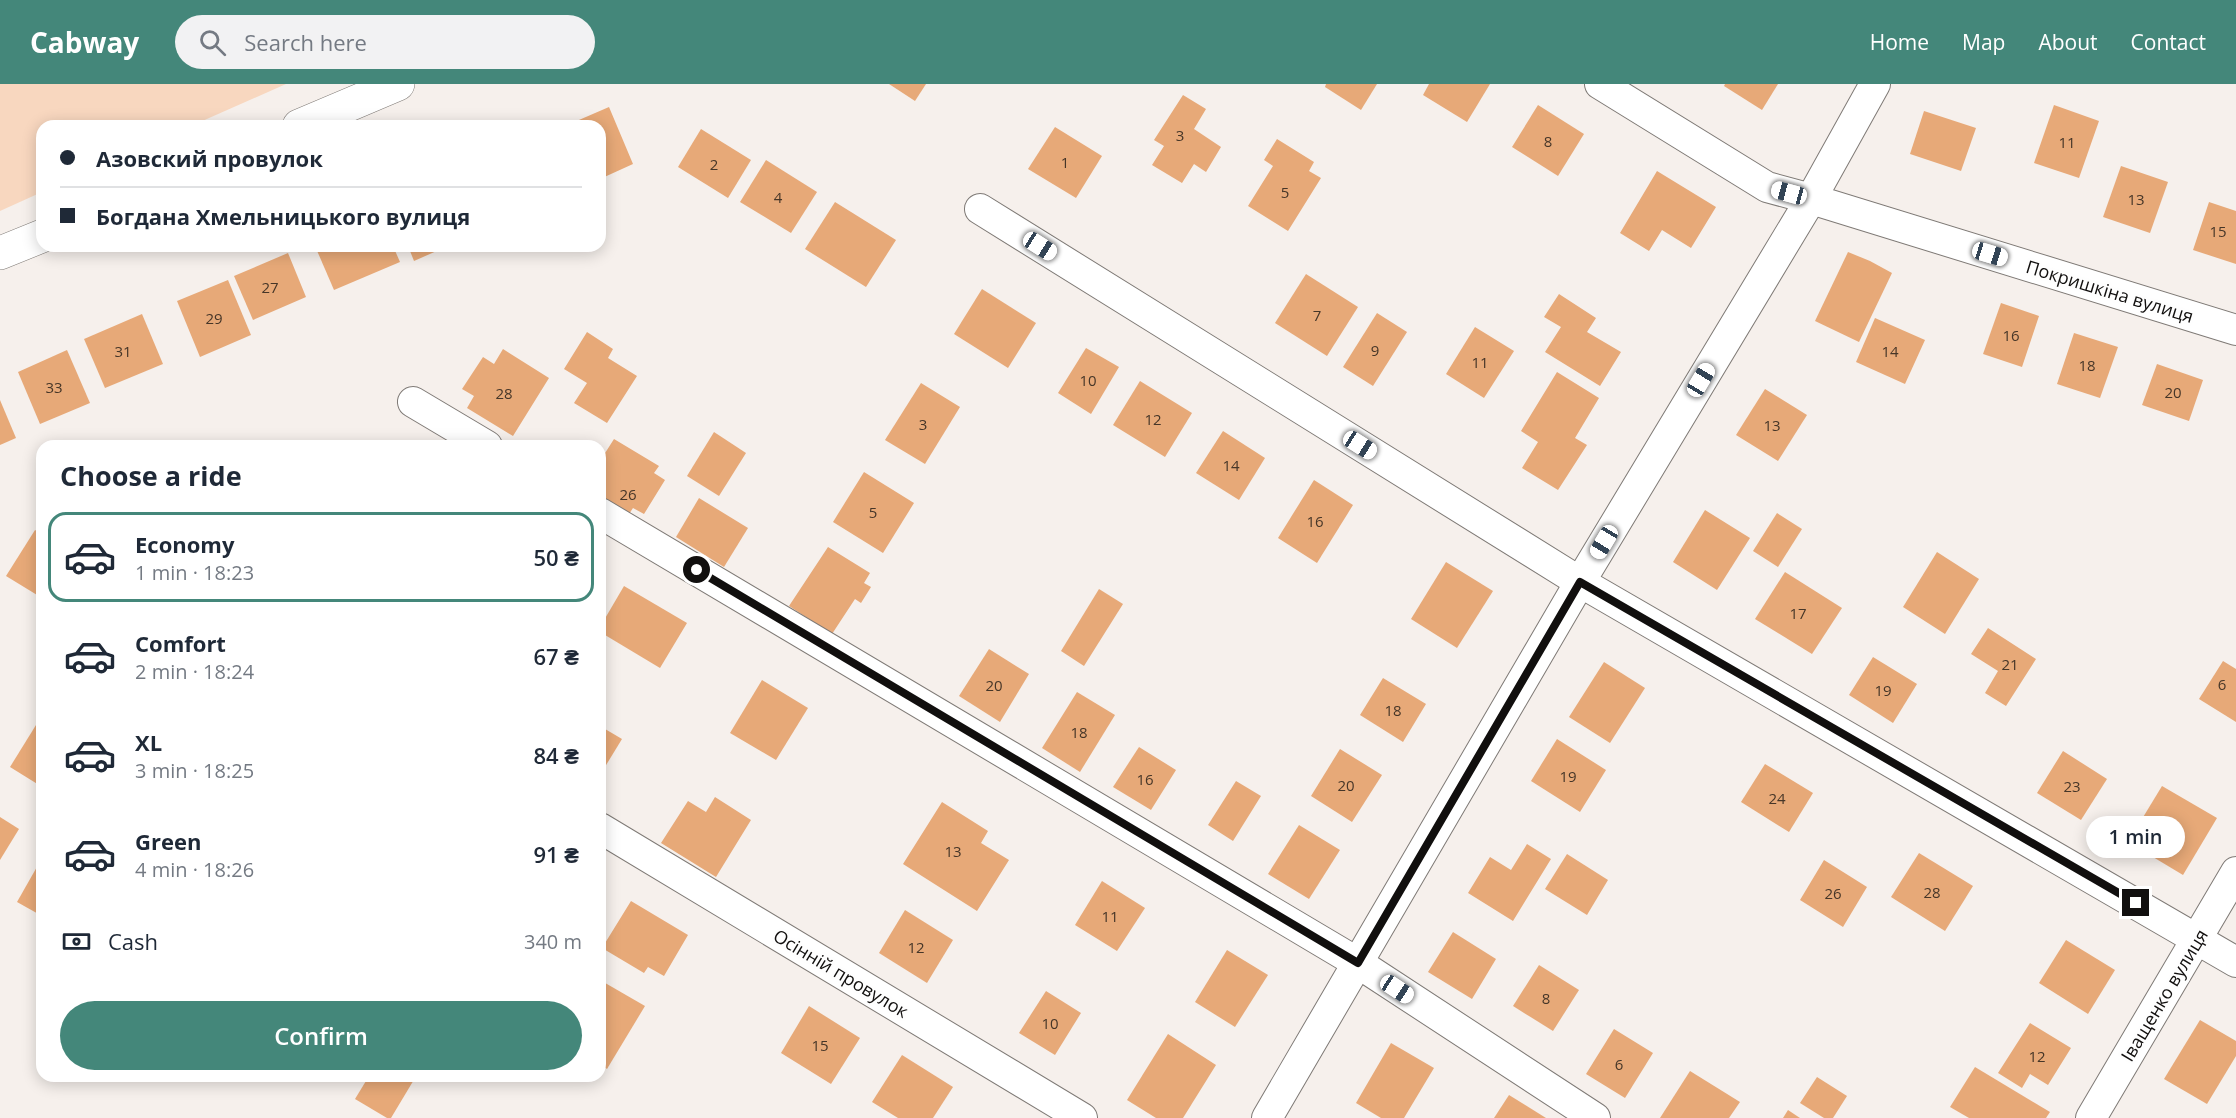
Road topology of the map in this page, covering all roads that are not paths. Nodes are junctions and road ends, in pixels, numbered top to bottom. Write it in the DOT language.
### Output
graph roads {
  1 [pos="398,84"];
  2 [pos="1600,84"];
  3 [pos="1875,84"];
  4 [pos="313,120"];
  5 [pos="1811,199"];
  6 [pos="980,209"];
  7 [pos="36,239"];
  8 [pos="0,254"];
  9 [pos="2236,330"];
  10 [pos="413,402"];
  11 [pos="477,440"];
  12 [pos="606,517"];
  13 [pos="1580,582"];
  14 [pos="606,832"];
  15 [pos="2236,872"];
  16 [pos="2198,939"];
  17 [pos="2236,962"];
  18 [pos="1358,963"];
  19 [pos="1082,1118"];
  20 [pos="1267,1118"];
  21 [pos="1595,1118"];
  22 [pos="2091,1118"];
  1 -- 4 [label="street"];
  2 -- 5 [label="street, Покришкіна вулиця"];
  3 -- 5 [label="street"];
  5 -- 9 [label="street, Покришкіна вулиця"];
  5 -- 13 [label="street"];
  6 -- 13 [label="street"];
  7 -- 8 [label="street"];
  10 -- 11 [label="street"];
  12 -- 18 [label="street"];
  13 -- 16 [label="street"];
  13 -- 18 [label="street"];
  14 -- 19 [label="street, Осінній провулок"];
  15 -- 16 [label="street, Іващенко вулиця"];
  16 -- 17 [label="street"];
  16 -- 22 [label="street, Іващенко вулиця"];
  18 -- 20 [label="street"];
  18 -- 21 [label="street"];
}
